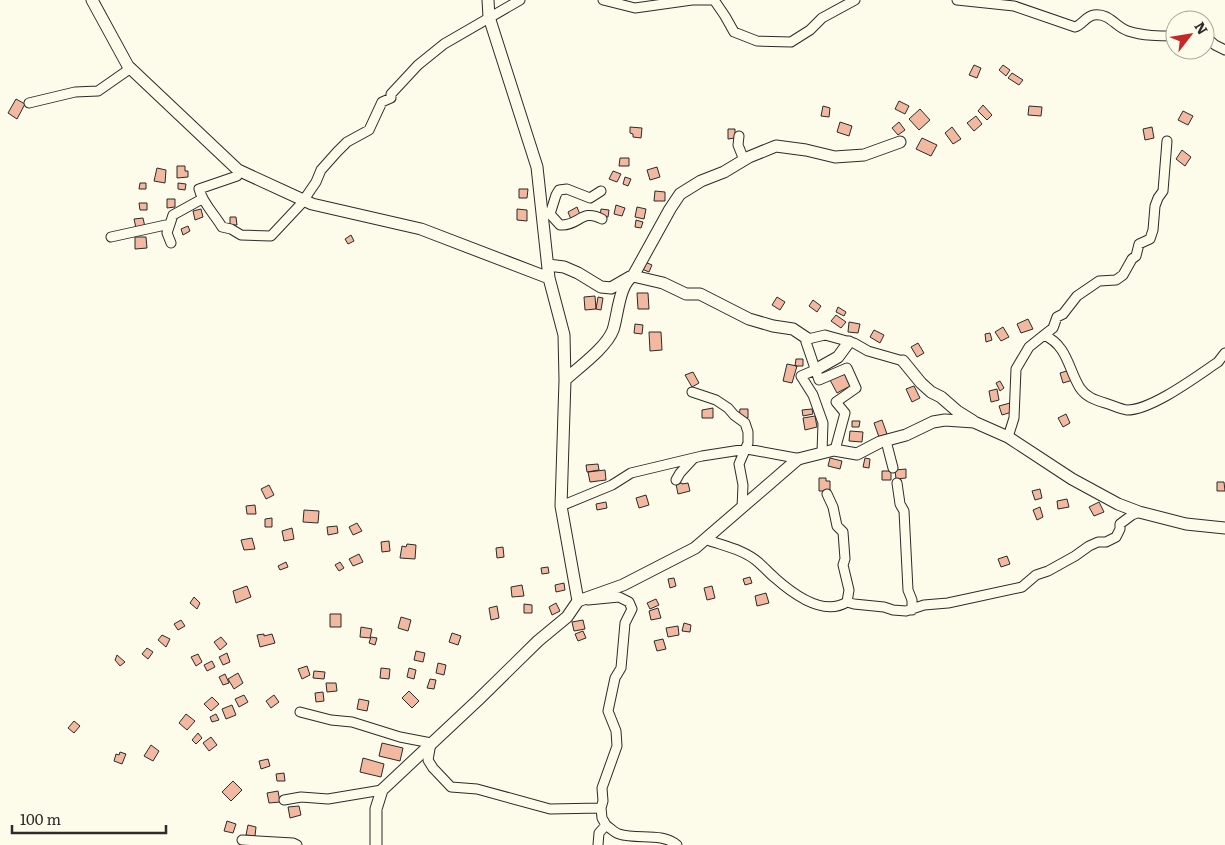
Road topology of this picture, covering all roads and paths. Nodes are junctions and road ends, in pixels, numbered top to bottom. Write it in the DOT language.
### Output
graph roads {
  1 [pos="92,0"];
  2 [pos="488,0"];
  3 [pos="520,0"];
  4 [pos="603,0"];
  5 [pos="692,0"];
  6 [pos="855,0"];
  7 [pos="958,0"];
  8 [pos="489,17"];
  9 [pos="1165,36"];
  10 [pos="131,68"];
  11 [pos="29,103"];
  12 [pos="739,136"];
  13 [pos="1167,141"];
  14 [pos="900,142"];
  15 [pos="744,160"];
  16 [pos="238,170"];
  17 [pos="601,191"];
  18 [pos="202,199"];
  19 [pos="304,200"];
  20 [pos="546,212"];
  21 [pos="602,219"];
  22 [pos="170,224"];
  23 [pos="111,236"];
  24 [pos="171,243"];
  25 [pos="548,265"];
  26 [pos="632,277"];
  27 [pos="549,278"];
  28 [pos="1044,336"];
  29 [pos="808,339"];
  30 [pos="849,342"];
  31 [pos="1225,353"];
  32 [pos="903,361"];
  33 [pos="815,370"];
  34 [pos="565,380"];
  35 [pos="692,392"];
  36 [pos="974,422"];
  37 [pos="1008,437"];
  38 [pos="886,441"];
  39 [pos="747,449"];
  40 [pos="835,450"];
  41 [pos="822,452"];
  42 [pos="695,457"];
  43 [pos="801,459"];
  44 [pos="893,468"];
  45 [pos="676,480"];
  46 [pos="897,483"];
  47 [pos="827,494"];
  48 [pos="560,506"];
  49 [pos="742,508"];
  50 [pos="1139,512"];
  51 [pos="1225,528"];
  52 [pos="705,540"];
  53 [pos="578,601"];
  54 [pos="847,602"];
  55 [pos="912,610"];
  56 [pos="300,712"];
  57 [pos="431,743"];
  58 [pos="382,790"];
  59 [pos="284,800"];
  60 [pos="601,808"];
  61 [pos="606,825"];
  62 [pos="242,840"];
  63 [pos="296,845"];
  64 [pos="376,845"];
  65 [pos="598,845"];
  66 [pos="677,845"];
  1 -- 10 [label="street"];
  2 -- 8 [label="street"];
  3 -- 8 [label="street"];
  4 -- 5 [label="street"];
  5 -- 6 [label="street"];
  7 -- 9 [label="street"];
  8 -- 19 [label="street"];
  8 -- 20 [label="street"];
  10 -- 11 [label="street"];
  10 -- 16 [label="street"];
  12 -- 15 [label="street"];
  13 -- 28 [label="street"];
  14 -- 15 [label="street"];
  15 -- 26 [label="street"];
  16 -- 18 [label="street"];
  16 -- 19 [label="street"];
  17 -- 20 [label="street"];
  18 -- 19 [label="street"];
  18 -- 22 [label="street"];
  19 -- 27 [label="street"];
  20 -- 21 [label="street"];
  20 -- 25 [label="street"];
  22 -- 23 [label="street"];
  22 -- 24 [label="street"];
  25 -- 26 [label="street"];
  25 -- 27 [label="street"];
  26 -- 29 [label="street"];
  26 -- 34 [label="street"];
  27 -- 34 [label="street"];
  28 -- 31 [label="street"];
  28 -- 37 [label="street"];
  29 -- 30 [label="street"];
  29 -- 33 [label="street"];
  30 -- 32 [label="street"];
  30 -- 33 [label="street"];
  32 -- 36 [label="street"];
  33 -- 40 [label="street"];
  33 -- 41 [label="street"];
  34 -- 48 [label="street"];
  35 -- 39 [label="street"];
  36 -- 37 [label="street"];
  36 -- 38 [label="street"];
  37 -- 50 [label="street"];
  38 -- 40 [label="street"];
  38 -- 44 [label="street"];
  39 -- 42 [label="street"];
  39 -- 43 [label="street"];
  39 -- 49 [label="street"];
  40 -- 41 [label="street"];
  41 -- 43 [label="street"];
  42 -- 45 [label="street"];
  42 -- 48 [label="street"];
  43 -- 49 [label="street"];
  46 -- 55 [label="street"];
  47 -- 54 [label="street"];
  48 -- 53 [label="street"];
  49 -- 52 [label="street"];
  50 -- 51 [label="street"];
  50 -- 55 [label="street"];
  52 -- 53 [label="street"];
  52 -- 54 [label="street"];
  53 -- 57 [label="street"];
  53 -- 60 [label="street"];
  54 -- 55 [label="street"];
  56 -- 57 [label="street"];
  57 -- 58 [label="street"];
  57 -- 60 [label="street"];
  58 -- 59 [label="street"];
  58 -- 64 [label="street"];
  60 -- 61 [label="street"];
  61 -- 65 [label="street"];
  61 -- 66 [label="street"];
  62 -- 63 [label="street"];
}
